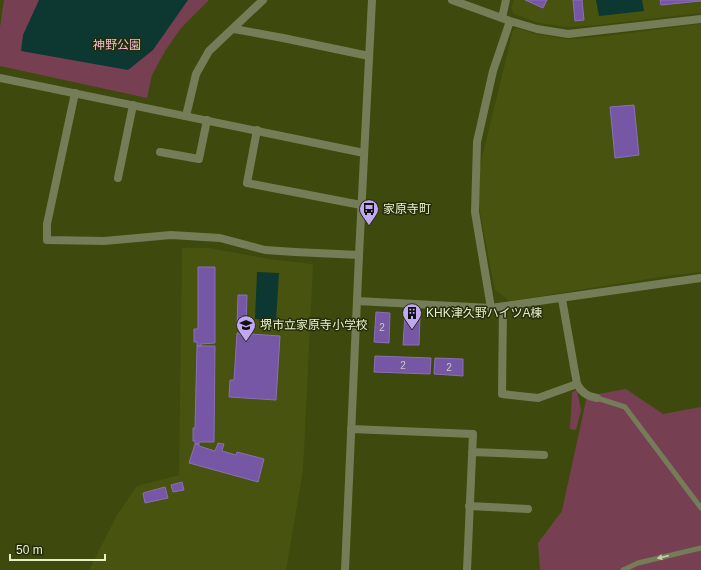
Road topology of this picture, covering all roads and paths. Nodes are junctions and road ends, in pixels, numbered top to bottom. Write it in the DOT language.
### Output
graph roads {
  1 [pos="263,0"];
  2 [pos="372,0"];
  3 [pos="452,0"];
  4 [pos="506,0"];
  5 [pos="502,18"];
  6 [pos="701,19"];
  7 [pos="510,21"];
  8 [pos="234,29"];
  9 [pos="368,56"];
  10 [pos="0,78"];
  11 [pos="74,93"];
  12 [pos="133,105"];
  13 [pos="186,116"];
  14 [pos="207,120"];
  15 [pos="257,130"];
  16 [pos="160,152"];
  17 [pos="364,153"];
  18 [pos="118,178"];
  19 [pos="361,205"];
  20 [pos="359,255"];
  21 [pos="701,278"];
  22 [pos="562,299"];
  23 [pos="357,301"];
  24 [pos="503,307"];
  25 [pos="491,308"];
  26 [pos="577,384"];
  27 [pos="598,398"];
  28 [pos="351,429"];
  29 [pos="472,452"];
  30 [pos="544,455"];
  31 [pos="470,506"];
  32 [pos="701,508"];
  33 [pos="528,509"];
  34 [pos="701,548"];
  35 [pos="345,570"];
  36 [pos="467,570"];
  37 [pos="623,570"];
  1 -- 8 [label="street"];
  2 -- 9 [label="street"];
  3 -- 5 [label="street"];
  4 -- 5 [label="street"];
  5 -- 7 [label="street"];
  6 -- 7 [label="street"];
  7 -- 25 [label="street"];
  8 -- 9 [label="street"];
  8 -- 13 [label="street"];
  9 -- 17 [label="street"];
  10 -- 11 [label="street"];
  11 -- 12 [label="street"];
  11 -- 20 [label="street"];
  12 -- 13 [label="street"];
  12 -- 18 [label="street"];
  13 -- 14 [label="street"];
  14 -- 15 [label="street"];
  14 -- 16 [label="street"];
  15 -- 17 [label="street"];
  15 -- 19 [label="street"];
  17 -- 19 [label="street"];
  19 -- 20 [label="street"];
  20 -- 23 [label="street"];
  21 -- 22 [label="street"];
  22 -- 24 [label="street"];
  22 -- 26 [label="street"];
  23 -- 25 [label="street"];
  23 -- 28 [label="street"];
  24 -- 25 [label="street"];
  24 -- 26 [label="street"];
  26 -- 27 [label="street"];
  27 -- 32 [label="lane"];
  28 -- 29 [label="street"];
  28 -- 35 [label="street"];
  29 -- 30 [label="street"];
  29 -- 31 [label="street"];
  31 -- 33 [label="street"];
  31 -- 36 [label="street"];
  34 -- 37 [label="lane, one-way"];
}
